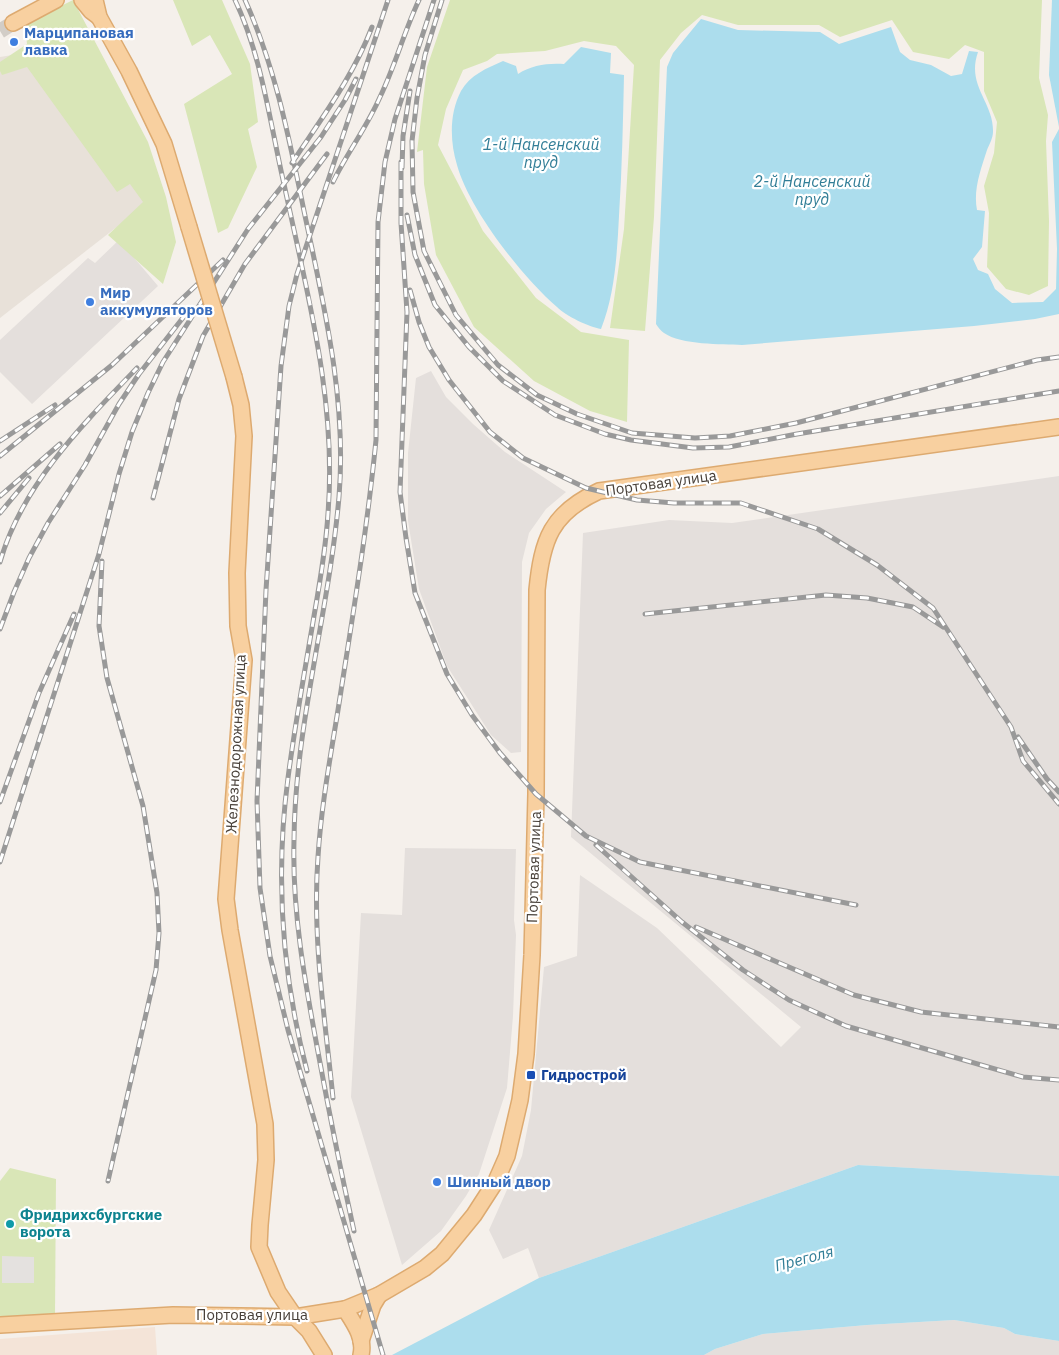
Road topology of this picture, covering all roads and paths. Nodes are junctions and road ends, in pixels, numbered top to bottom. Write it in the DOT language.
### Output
graph roads {
  1 [pos="40,0"];
  2 [pos="56,0"];
  3 [pos="82,0"];
  4 [pos="95,0"];
  5 [pos="99,17"];
  6 [pos="1059,427"];
  7 [pos="379,1295"];
  8 [pos="345,1309"];
  9 [pos="295,1317"];
  10 [pos="0,1325"];
  11 [pos="361,1348"];
  12 [pos="324,1355"];
  1 -- 2 [label="main road"];
  3 -- 5 [label="main road, Железнодорожная улица"];
  4 -- 5 [label="main road, Железнодорожная улица"];
  5 -- 9 [label="main road, Железнодорожная улица, bridge"];
  6 -- 7 [label="main road, Портовая улица"];
  7 -- 8 [label="main road, Портовая улица"];
  7 -- 11 [label="main road"];
  8 -- 9 [label="main road, Портовая улица"];
  8 -- 11 [label="main road"];
  9 -- 10 [label="main road, Портовая улица"];
  9 -- 12 [label="main road, Железнодорожная улица"];
}
